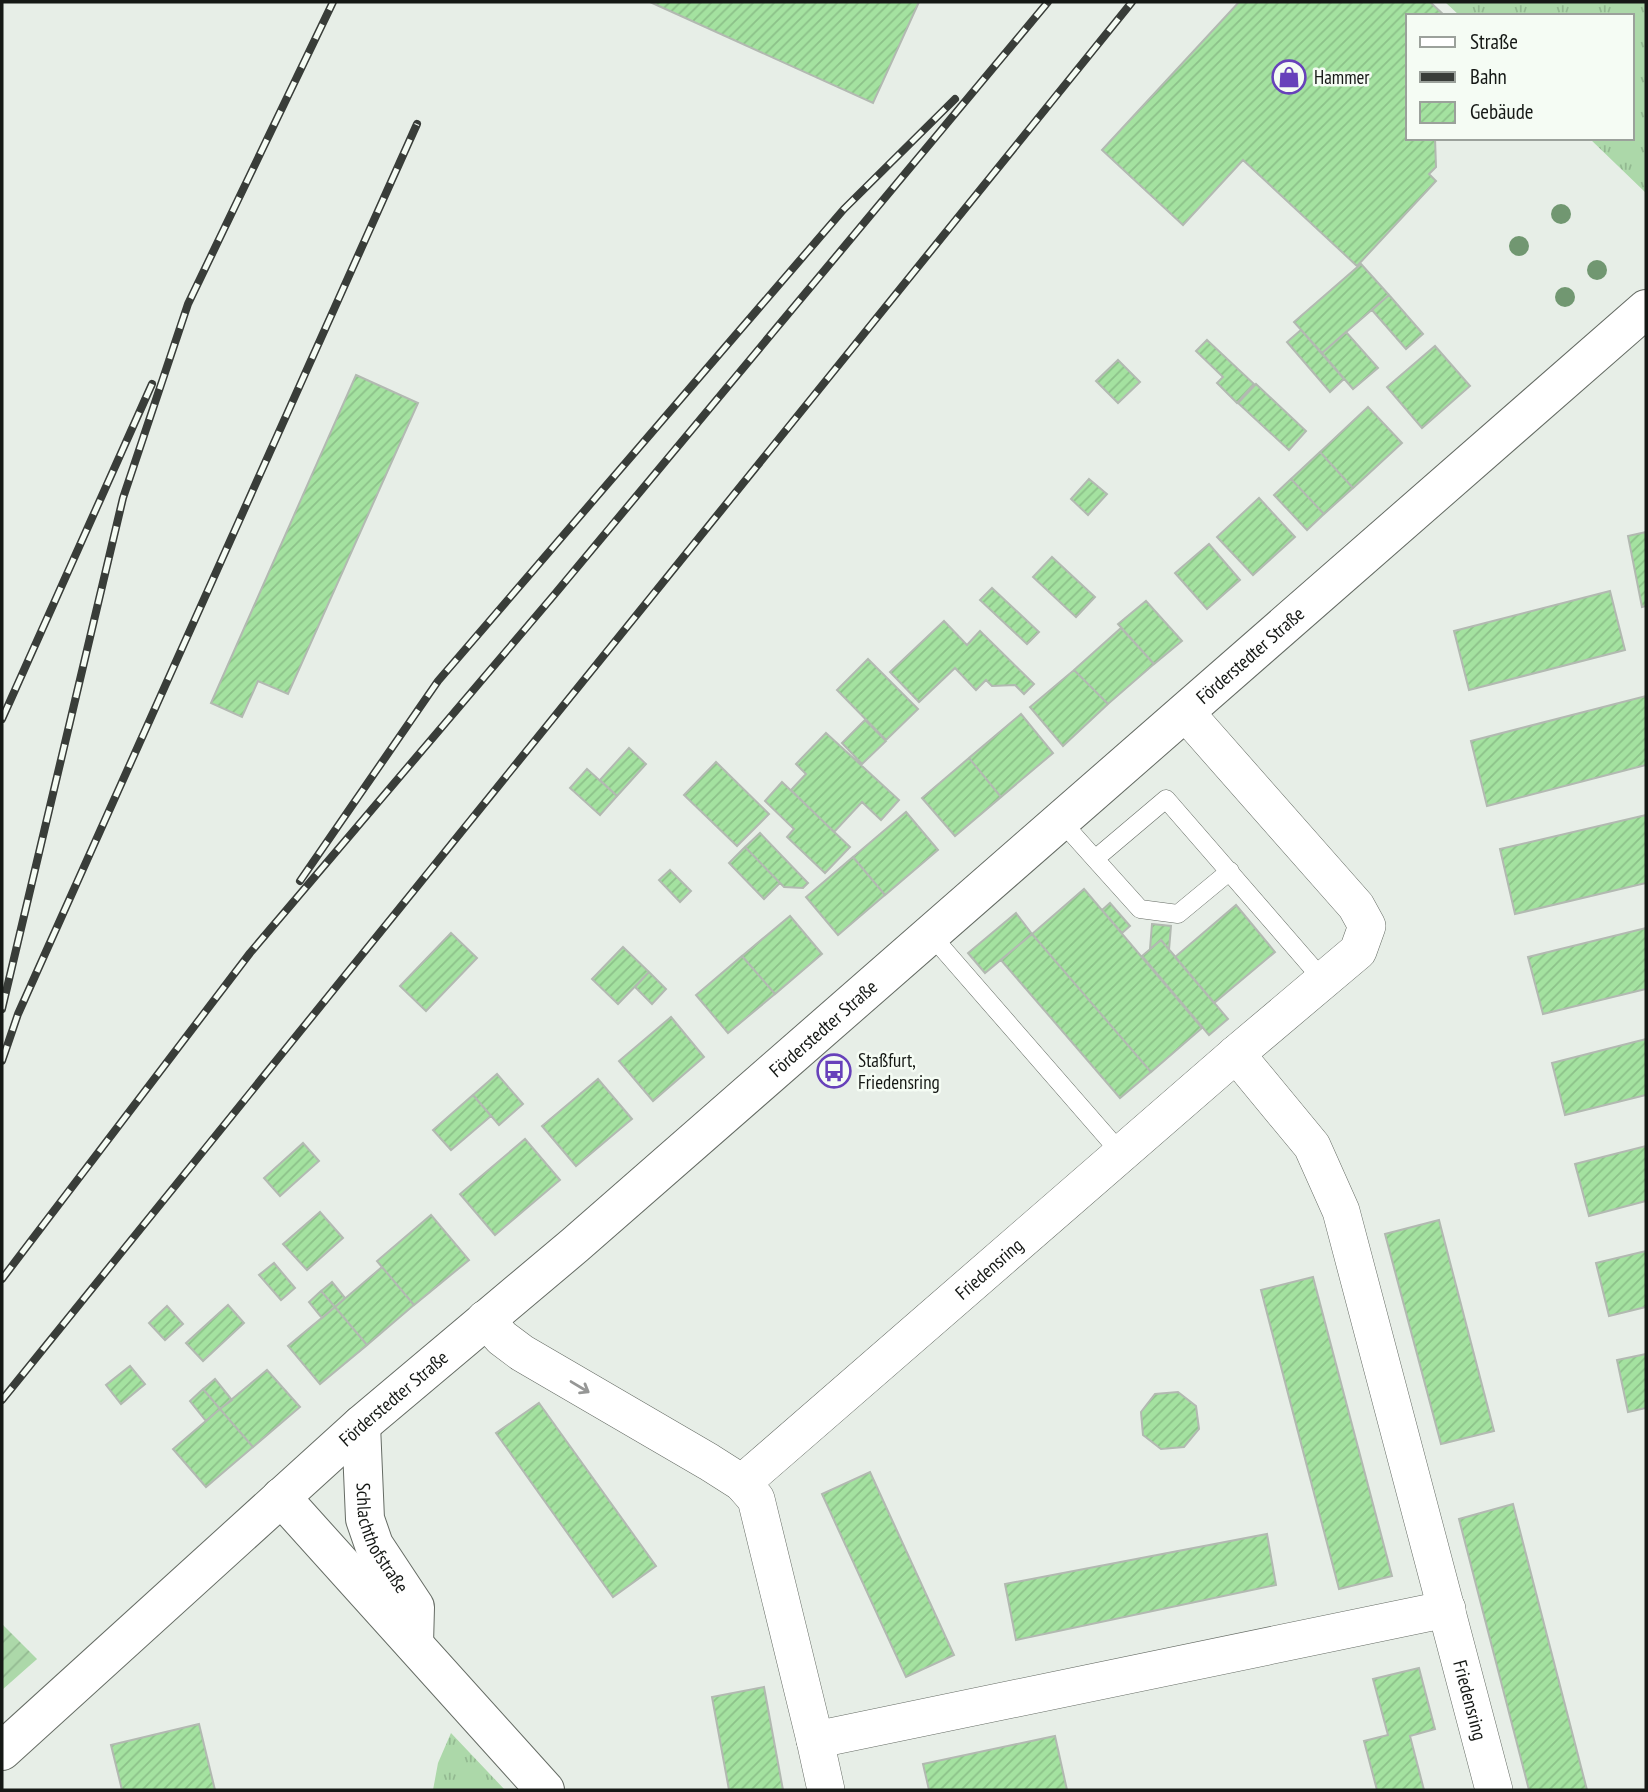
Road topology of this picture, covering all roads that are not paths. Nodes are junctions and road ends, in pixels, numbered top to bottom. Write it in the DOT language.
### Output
graph roads {
  1 [pos="1646,309"];
  2 [pos="1185,712"];
  3 [pos="1060,821"];
  4 [pos="1095,859"];
  5 [pos="1230,871"];
  6 [pos="930,935"];
  7 [pos="1324,981"];
  8 [pos="1236,1054"];
  9 [pos="1120,1152"];
  10 [pos="485,1319"];
  11 [pos="360,1425"];
  12 [pos="742,1483"];
  13 [pos="281,1497"];
  14 [pos="1447,1609"];
  15 [pos="414,1644"];
  16 [pos="815,1740"];
  17 [pos="2,1751"];
  18 [pos="545,1790"];
  19 [pos="826,1790"];
  20 [pos="1494,1790"];
  1 -- 2 [label="main road, Förderstedter Straße"];
  2 -- 3 [label="main road, Förderstedter Straße"];
  2 -- 7 [label="street, Friedensring"];
  3 -- 4 [label="lane"];
  3 -- 6 [label="main road, Förderstedter Straße"];
  4 -- 5 [label="lane"];
  4 -- 5 [label="lane"];
  5 -- 7 [label="lane"];
  6 -- 9 [label="lane"];
  6 -- 10 [label="main road, Förderstedter Straße"];
  7 -- 8 [label="street, Friedensring"];
  8 -- 9 [label="street, Friedensring"];
  8 -- 14 [label="street, Friedensring"];
  9 -- 12 [label="street, Friedensring"];
  10 -- 11 [label="main road, Förderstedter Straße"];
  10 -- 12 [label="street, one-way"];
  11 -- 13 [label="main road, Förderstedter Straße"];
  11 -- 15 [label="main road, Schlachthofstraße"];
  12 -- 16 [label="street"];
  13 -- 15 [label="main road, Schlachthofstraße"];
  13 -- 17 [label="main road, Förderstedter Straße"];
  14 -- 16 [label="street"];
  14 -- 20 [label="street, Friedensring"];
  15 -- 18 [label="main road, Schlachthofstraße"];
  16 -- 19 [label="street"];
}
